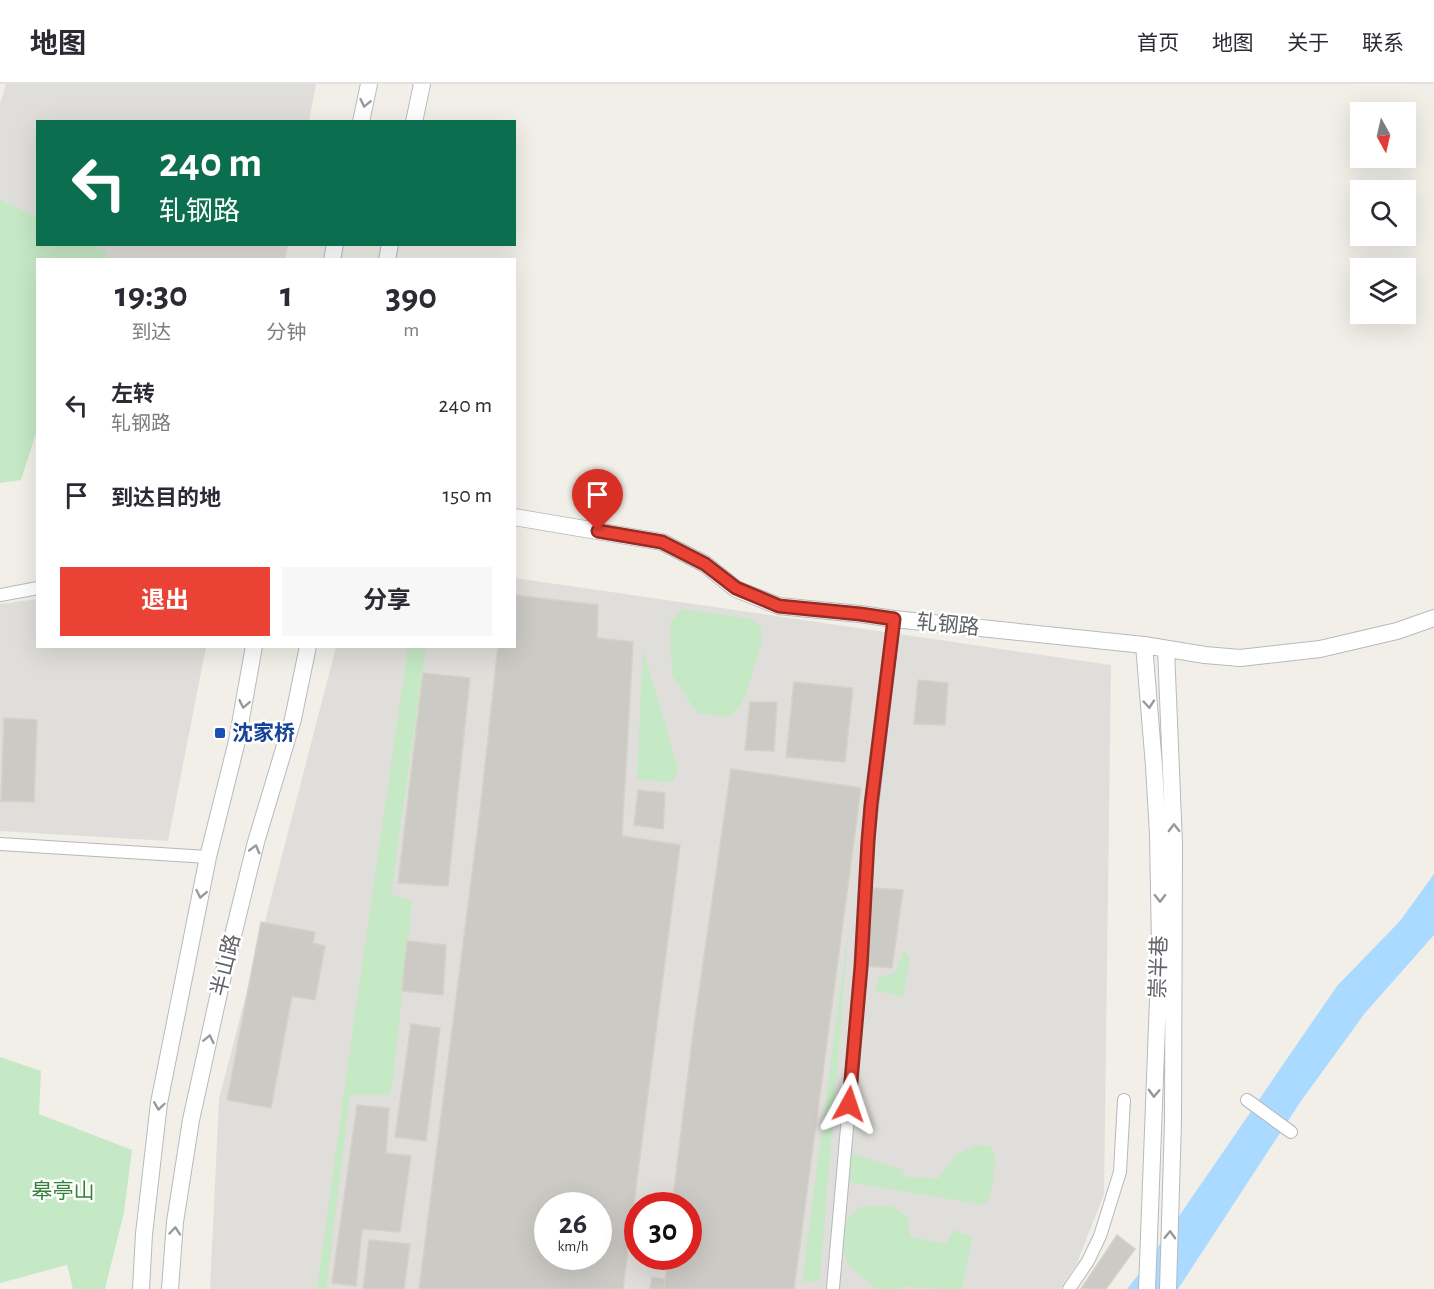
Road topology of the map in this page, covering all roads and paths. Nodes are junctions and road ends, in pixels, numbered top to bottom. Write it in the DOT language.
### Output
graph roads {
  1 [pos="369,84"];
  2 [pos="422,84"];
  3 [pos="361,120"];
  4 [pos="414,120"];
  5 [pos="516,517"];
  6 [pos="36,588"];
  7 [pos="0,595"];
  8 [pos="1434,610"];
  9 [pos="1434,618"];
  10 [pos="894,619"];
  11 [pos="1397,631"];
  12 [pos="1144,645"];
  13 [pos="254,648"];
  14 [pos="308,648"];
  15 [pos="1166,649"];
  16 [pos="0,844"];
  17 [pos="208,857"];
  18 [pos="1124,1100"];
  19 [pos="1247,1100"];
  20 [pos="1292,1132"];
  21 [pos="833,1288"];
  22 [pos="141,1289"];
  23 [pos="170,1289"];
  24 [pos="1069,1289"];
  25 [pos="1147,1289"];
  26 [pos="1168,1289"];
  1 -- 3 [label="street, one-way"];
  2 -- 4 [label="street"];
  5 -- 10 [label="street, 轧钢路"];
  6 -- 7 [label="street"];
  8 -- 11 [label="street"];
  9 -- 11 [label="street"];
  10 -- 12 [label="street, 轧钢路"];
  10 -- 21 [label="street"];
  11 -- 15 [label="street, 轧钢路"];
  12 -- 15 [label="street, 轧钢路"];
  12 -- 25 [label="street, 崇半巷, one-way"];
  13 -- 17 [label="street, 半山路, one-way"];
  23 -- 14 [label="street, 半山路, one-way"];
  26 -- 15 [label="street, 崇半巷, one-way"];
  16 -- 17 [label="street"];
  17 -- 22 [label="street, 半山路, one-way"];
  18 -- 24 [label="street"];
  19 -- 20 [label="street"];
}
